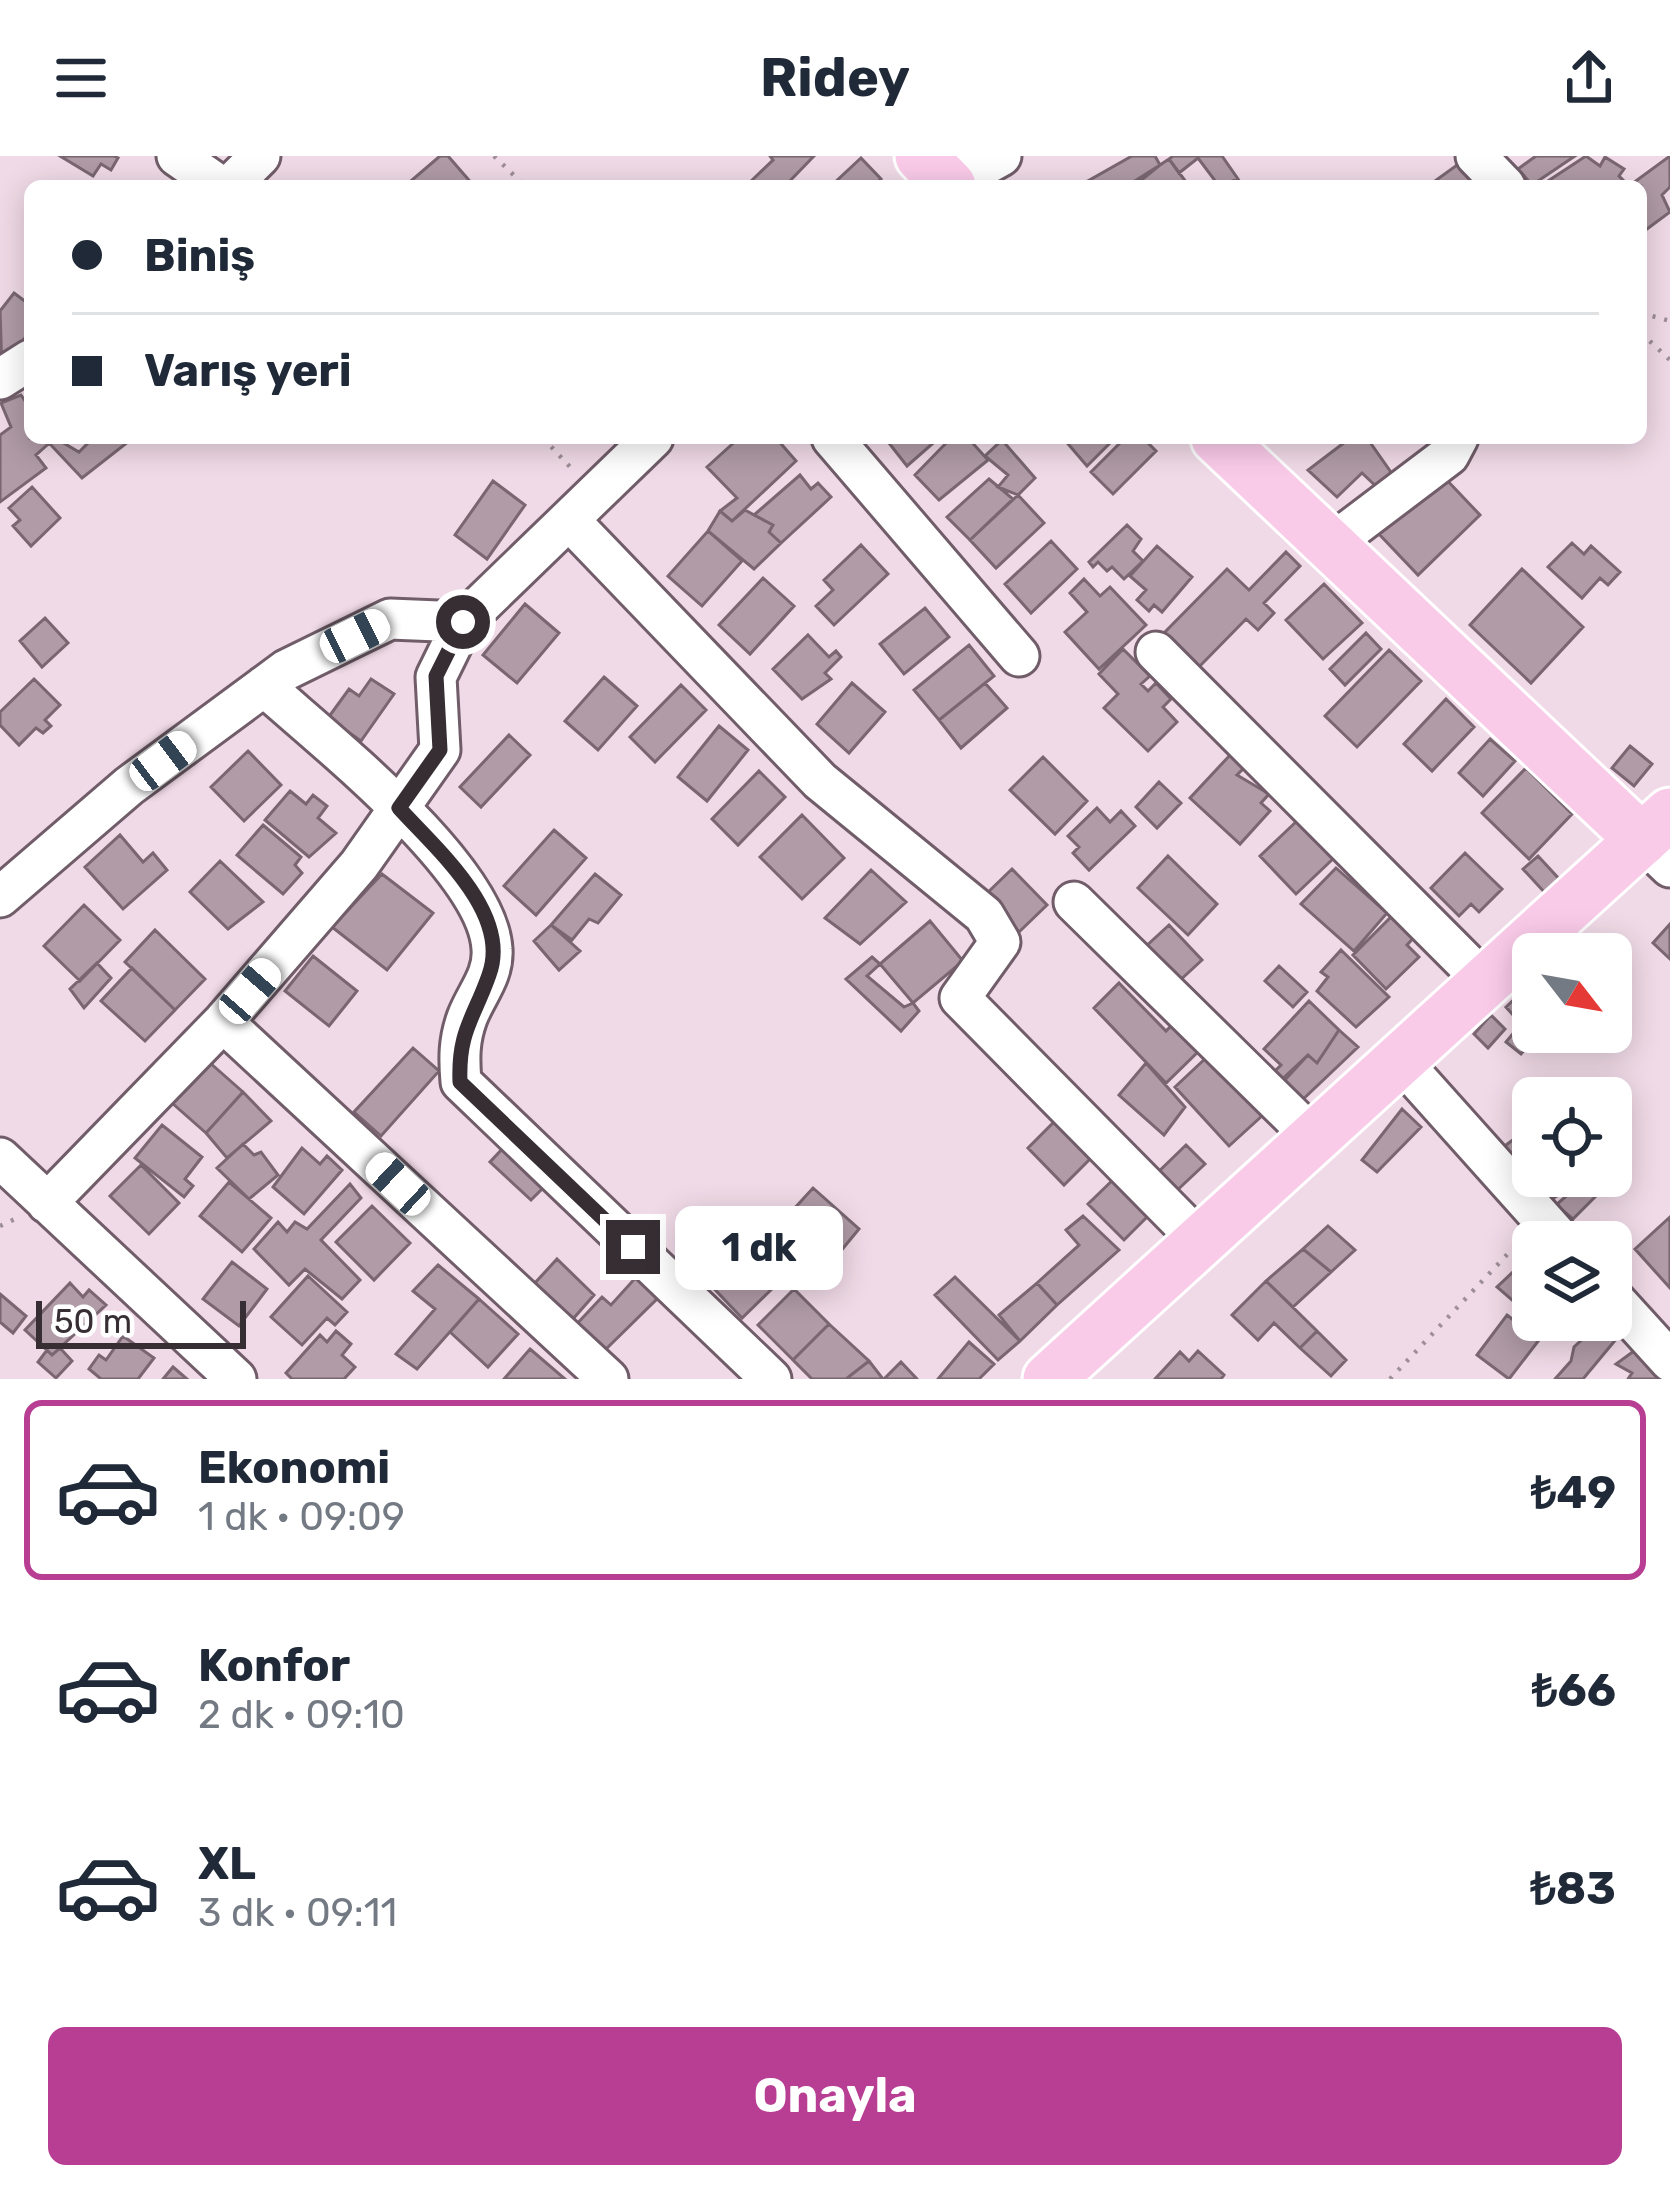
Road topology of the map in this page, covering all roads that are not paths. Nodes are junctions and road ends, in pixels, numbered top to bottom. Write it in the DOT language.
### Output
graph roads {
  1 [pos="176,156"];
  2 [pos="260,156"];
  3 [pos="1001,156"];
  4 [pos="1476,156"];
  5 [pos="934,177"];
  6 [pos="211,180"];
  7 [pos="236,180"];
  8 [pos="1499,180"];
  9 [pos="647,444"];
  10 [pos="837,444"];
  11 [pos="1222,444"];
  12 [pos="1455,444"];
  13 [pos="583,508"];
  14 [pos="1330,545"];
  15 [pos="463,622"];
  16 [pos="1156,652"];
  17 [pos="1019,656"];
  18 [pos="265,686"];
  19 [pos="399,808"];
  20 [pos="1661,840"];
  21 [pos="0,897"];
  22 [pos="1074,902"];
  23 [pos="1485,982"];
  24 [pos="223,1022"];
  25 [pos="1400,1060"];
  26 [pos="1314,1138"];
  27 [pos="0,1158"];
  28 [pos="47,1203"];
  29 [pos="1544,1221"];
  30 [pos="1200,1241"];
  31 [pos="1632,1319"];
  32 [pos="1670,1361"];
  33 [pos="236,1379"];
  34 [pos="608,1379"];
  35 [pos="770,1379"];
  36 [pos="1049,1379"];
  1 -- 6 [label="street"];
  2 -- 7 [label="street"];
  3 -- 5 [label="street"];
  4 -- 8 [label="street"];
  9 -- 13 [label="street"];
  10 -- 17 [label="street"];
  11 -- 14 [label="main road"];
  12 -- 14 [label="street"];
  13 -- 15 [label="street"];
  13 -- 30 [label="street"];
  14 -- 20 [label="main road"];
  15 -- 18 [label="street"];
  15 -- 19 [label="street"];
  16 -- 23 [label="street"];
  18 -- 19 [label="street"];
  18 -- 21 [label="street"];
  19 -- 24 [label="street"];
  19 -- 35 [label="street"];
  20 -- 23 [label="main road"];
  22 -- 26 [label="street"];
  23 -- 25 [label="main road"];
  24 -- 28 [label="street"];
  24 -- 34 [label="street"];
  25 -- 26 [label="main road"];
  25 -- 29 [label="street"];
  26 -- 30 [label="main road"];
  27 -- 28 [label="street"];
  28 -- 33 [label="street"];
  30 -- 36 [label="main road"];
  31 -- 32 [label="street"];
}
